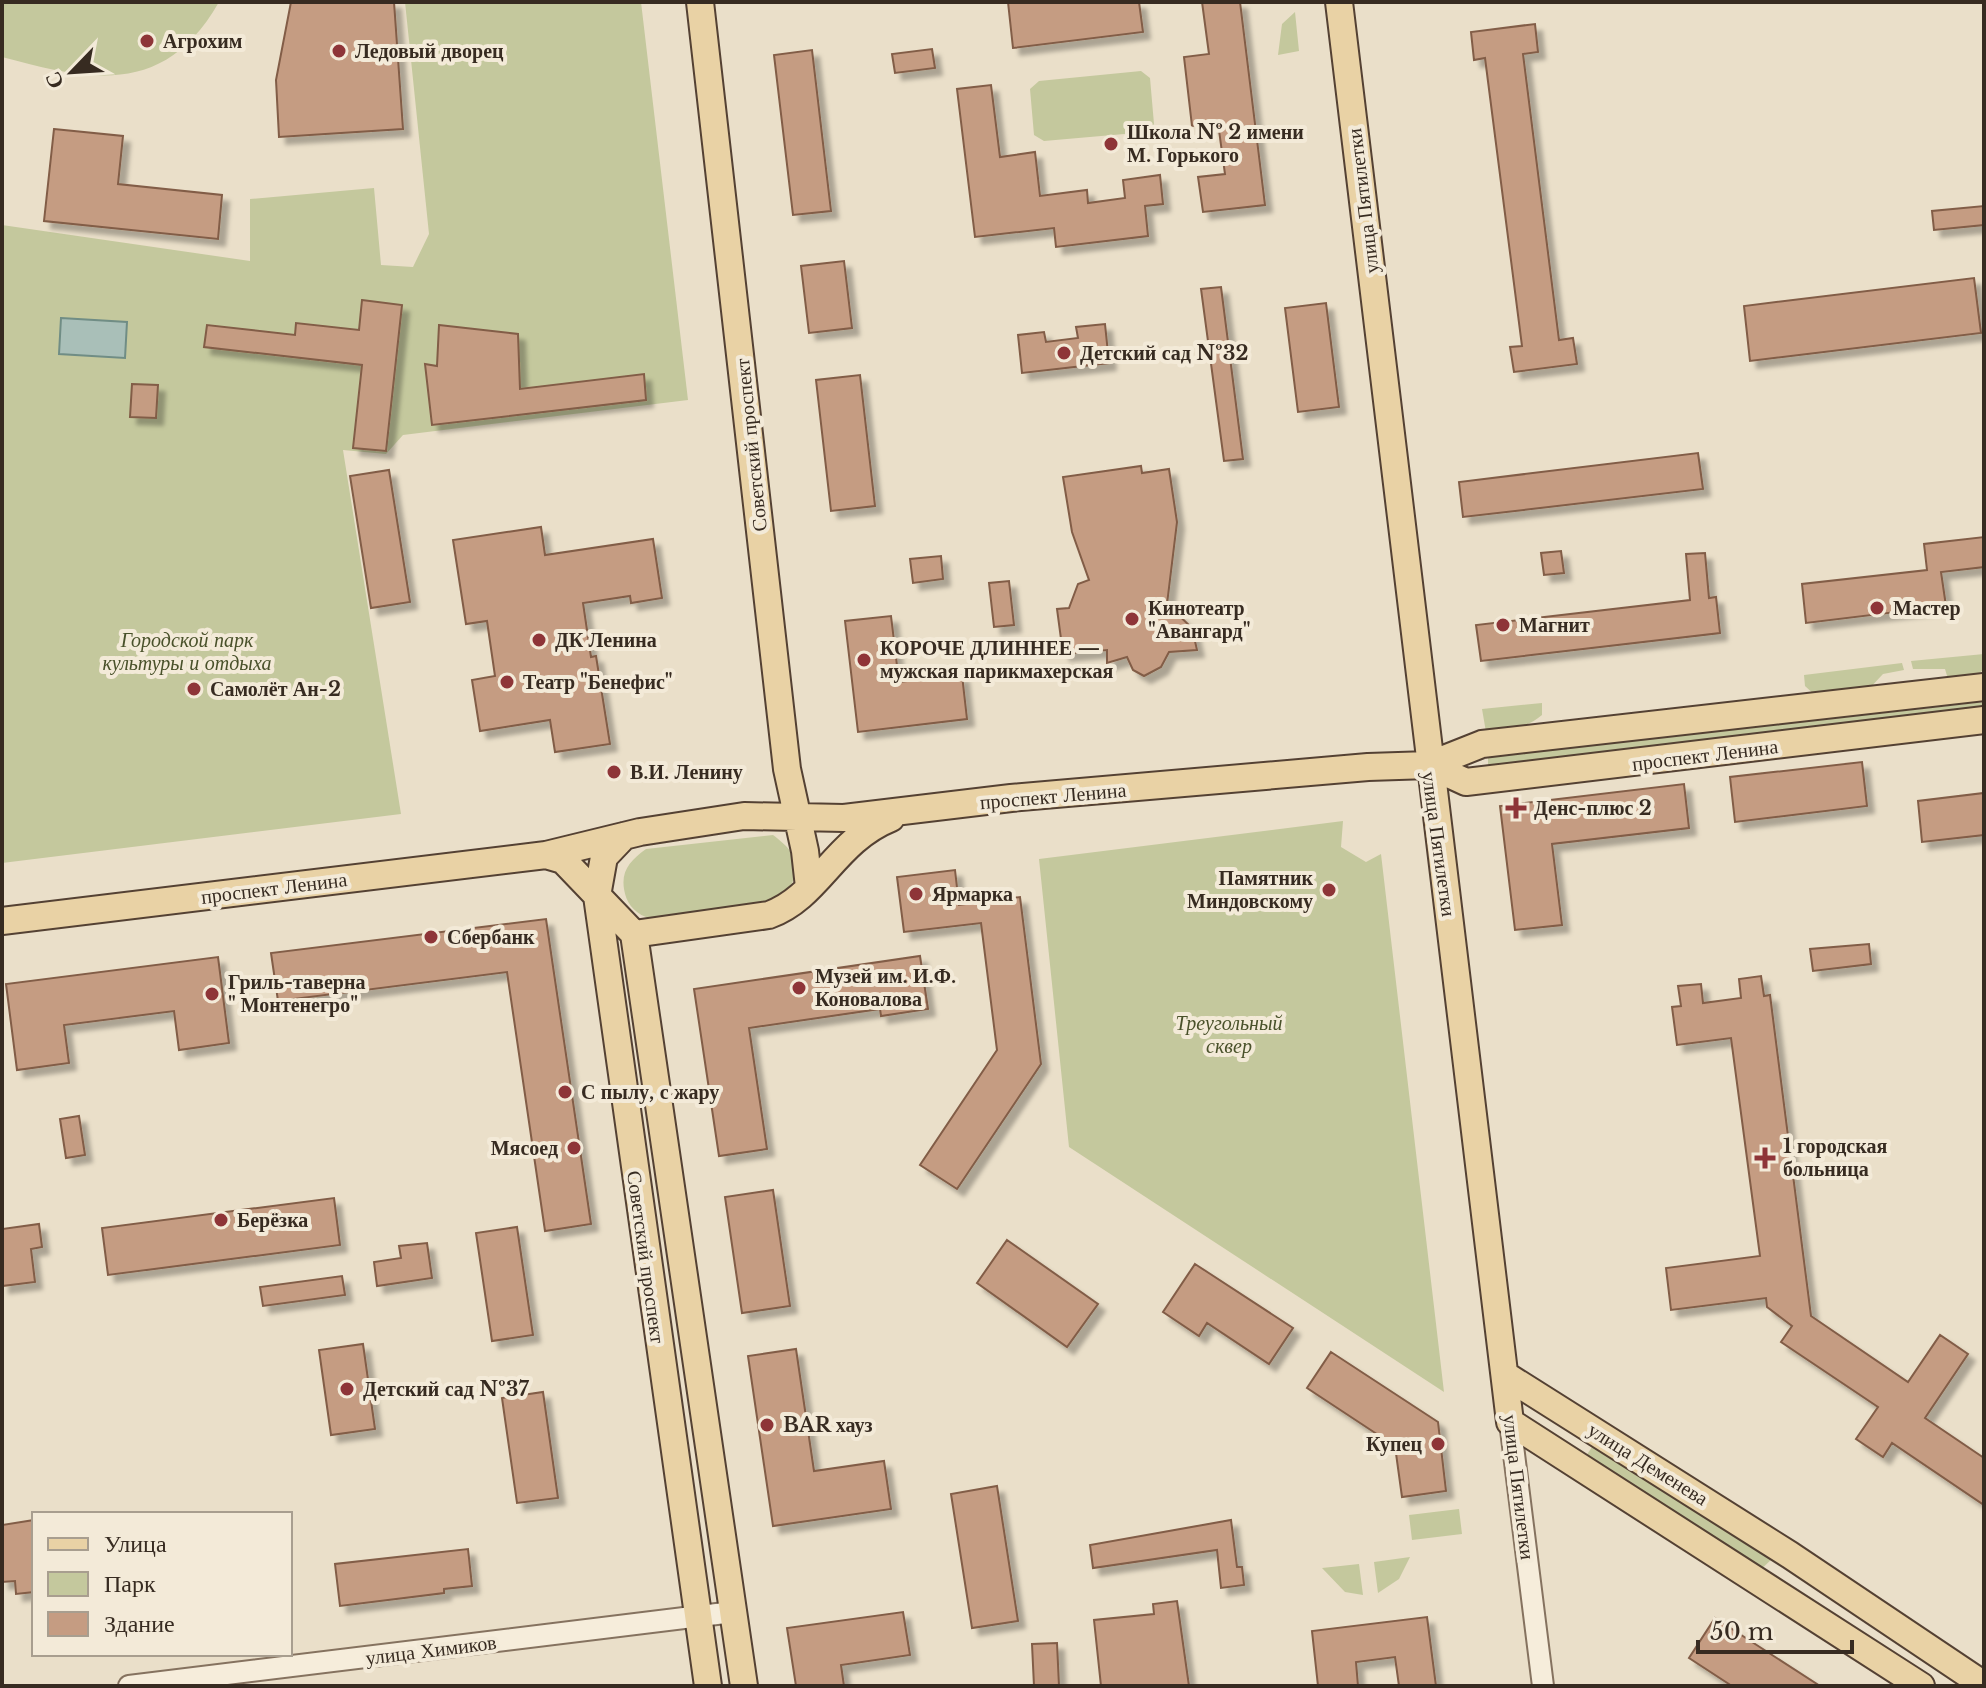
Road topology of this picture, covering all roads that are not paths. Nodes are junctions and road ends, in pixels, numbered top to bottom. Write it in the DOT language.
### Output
graph roads {
  1 [pos="700,2"];
  2 [pos="1339,2"];
  3 [pos="1984,687"];
  4 [pos="1984,720"];
  5 [pos="1429,765"];
  6 [pos="917,809"];
  7 [pos="798,817"];
  8 [pos="624,836"];
  9 [pos="546,855"];
  10 [pos="809,887"];
  11 [pos="597,896"];
  12 [pos="2,921"];
  13 [pos="634,934"];
  14 [pos="1505,1375"];
  15 [pos="1510,1422"];
  16 [pos="1790,1555"];
  17 [pos="1770,1589"];
  18 [pos="733,1612"];
  19 [pos="698,1617"];
  20 [pos="1984,1685"];
  21 [pos="129,1686"];
  22 [pos="708,1686"];
  23 [pos="744,1686"];
  24 [pos="1543,1686"];
  25 [pos="1921,1686"];
  1 -- 7 [label="main road, Советский проспект"];
  2 -- 5 [label="main road, улица Пятилетки"];
  3 -- 5 [label="main road, проспект Ленина"];
  4 -- 5 [label="main road, проспект Ленина"];
  5 -- 6 [label="main road, проспект Ленина"];
  5 -- 14 [label="main road, улица Пятилетки"];
  6 -- 7 [label="main road, проспект Ленина"];
  6 -- 10 [label="main road, проспект Ленина"];
  7 -- 8 [label="main road, проспект Ленина"];
  7 -- 10 [label="main road, Советский проспект"];
  8 -- 9 [label="main road, проспект Ленина"];
  8 -- 11 [label="main road, Советский проспект"];
  9 -- 11 [label="main road"];
  9 -- 12 [label="main road, проспект Ленина"];
  10 -- 13 [label="main road, проспект Ленина"];
  11 -- 13 [label="main road"];
  11 -- 19 [label="main road, Советский проспект"];
  13 -- 18 [label="main road, Советский проспект"];
  14 -- 15 [label="main road, улица Пятилетки"];
  14 -- 16 [label="main road, улица Деменева"];
  15 -- 17 [label="main road, улица Деменева"];
  15 -- 24 [label="street, улица Пятилетки"];
  16 -- 17 [label="main road"];
  16 -- 20 [label="main road, улица Деменева"];
  17 -- 25 [label="main road, улица Деменева"];
  18 -- 19 [label="street, улица Химиков"];
  18 -- 23 [label="main road, Советский проспект"];
  19 -- 21 [label="street, улица Химиков"];
  19 -- 22 [label="main road, Советский проспект"];
}
